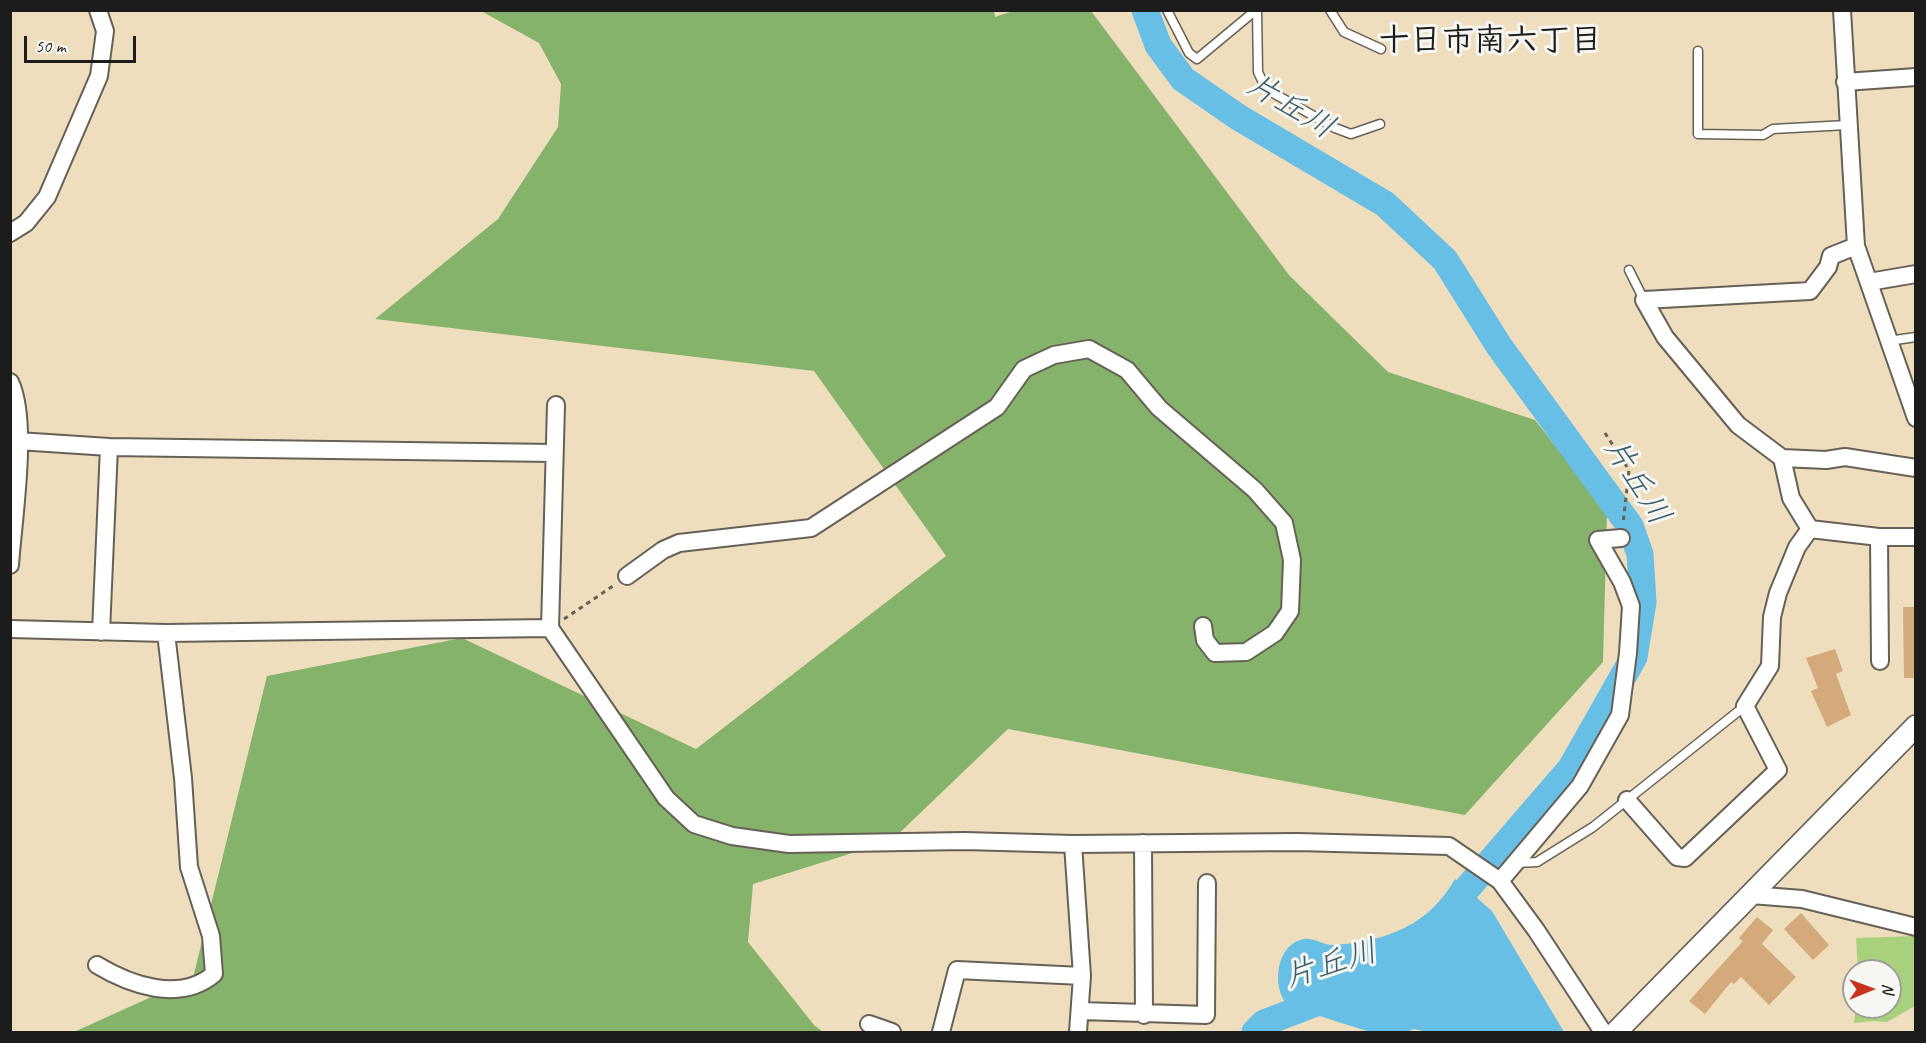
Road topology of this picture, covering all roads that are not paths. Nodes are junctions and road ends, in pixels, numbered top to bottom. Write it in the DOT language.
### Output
graph roads {
  1 [pos="98,10"];
  2 [pos="1167,10"];
  3 [pos="1257,10"];
  4 [pos="1330,10"];
  5 [pos="1842,10"];
  6 [pos="1381,50"];
  7 [pos="1698,51"];
  8 [pos="1916,77"];
  9 [pos="1845,82"];
  10 [pos="1380,124"];
  11 [pos="1847,125"];
  12 [pos="10,232"];
  13 [pos="1856,246"];
  14 [pos="1629,270"];
  15 [pos="1916,274"];
  16 [pos="1869,282"];
  17 [pos="1644,300"];
  18 [pos="1916,337"];
  19 [pos="1888,341"];
  20 [pos="10,382"];
  21 [pos="556,405"];
  22 [pos="1916,418"];
  23 [pos="18,441"];
  24 [pos="109,447"];
  25 [pos="555,453"];
  26 [pos="1782,458"];
  27 [pos="1916,468"];
  28 [pos="1810,529"];
  29 [pos="1878,537"];
  30 [pos="1916,537"];
  31 [pos="1621,538"];
  32 [pos="10,565"];
  33 [pos="627,576"];
  34 [pos="1203,626"];
  35 [pos="550,628"];
  36 [pos="10,629"];
  37 [pos="101,632"];
  38 [pos="166,633"];
  39 [pos="1880,661"];
  40 [pos="1745,706"];
  41 [pos="1916,726"];
  42 [pos="1627,800"];
  43 [pos="1143,843"];
  44 [pos="1073,844"];
  45 [pos="1513,863"];
  46 [pos="1500,881"];
  47 [pos="1207,883"];
  48 [pos="1751,895"];
  49 [pos="1916,927"];
  50 [pos="97,965"];
  51 [pos="1082,976"];
  52 [pos="1080,1011"];
  53 [pos="1144,1015"];
  54 [pos="869,1024"];
  55 [pos="892,1032"];
  56 [pos="941,1032"];
  57 [pos="1078,1032"];
  58 [pos="1603,1032"];
  59 [pos="1616,1032"];
  1 -- 12 [label="street"];
  2 -- 3 [label="lane"];
  3 -- 10 [label="lane"];
  4 -- 6 [label="lane"];
  5 -- 9 [label="street"];
  7 -- 11 [label="lane"];
  8 -- 9 [label="street"];
  9 -- 11 [label="street"];
  11 -- 13 [label="street"];
  13 -- 16 [label="street"];
  13 -- 17 [label="street"];
  14 -- 17 [label="lane"];
  15 -- 16 [label="street"];
  16 -- 19 [label="street"];
  17 -- 26 [label="street"];
  18 -- 19 [label="lane"];
  19 -- 22 [label="street"];
  20 -- 23 [label="street"];
  21 -- 25 [label="street"];
  23 -- 24 [label="street"];
  23 -- 32 [label="street"];
  24 -- 25 [label="street"];
  24 -- 37 [label="street"];
  25 -- 35 [label="street"];
  26 -- 27 [label="street"];
  26 -- 28 [label="street"];
  28 -- 29 [label="street"];
  28 -- 40 [label="street"];
  29 -- 30 [label="street"];
  29 -- 39 [label="street"];
  31 -- 45 [label="street"];
  33 -- 34 [label="street"];
  35 -- 38 [label="street"];
  35 -- 44 [label="street"];
  36 -- 37 [label="street"];
  37 -- 38 [label="street"];
  38 -- 50 [label="street"];
  40 -- 42 [label="lane"];
  40 -- 42 [label="street"];
  41 -- 48 [label="street"];
  42 -- 45 [label="lane"];
  43 -- 44 [label="street"];
  43 -- 46 [label="street"];
  43 -- 53 [label="street"];
  44 -- 51 [label="street"];
  45 -- 46 [label="street"];
  46 -- 58 [label="street"];
  47 -- 53 [label="street"];
  48 -- 49 [label="street"];
  48 -- 59 [label="street"];
  51 -- 52 [label="street"];
  51 -- 56 [label="street"];
  52 -- 53 [label="street"];
  52 -- 57 [label="street"];
  54 -- 55 [label="street"];
}
